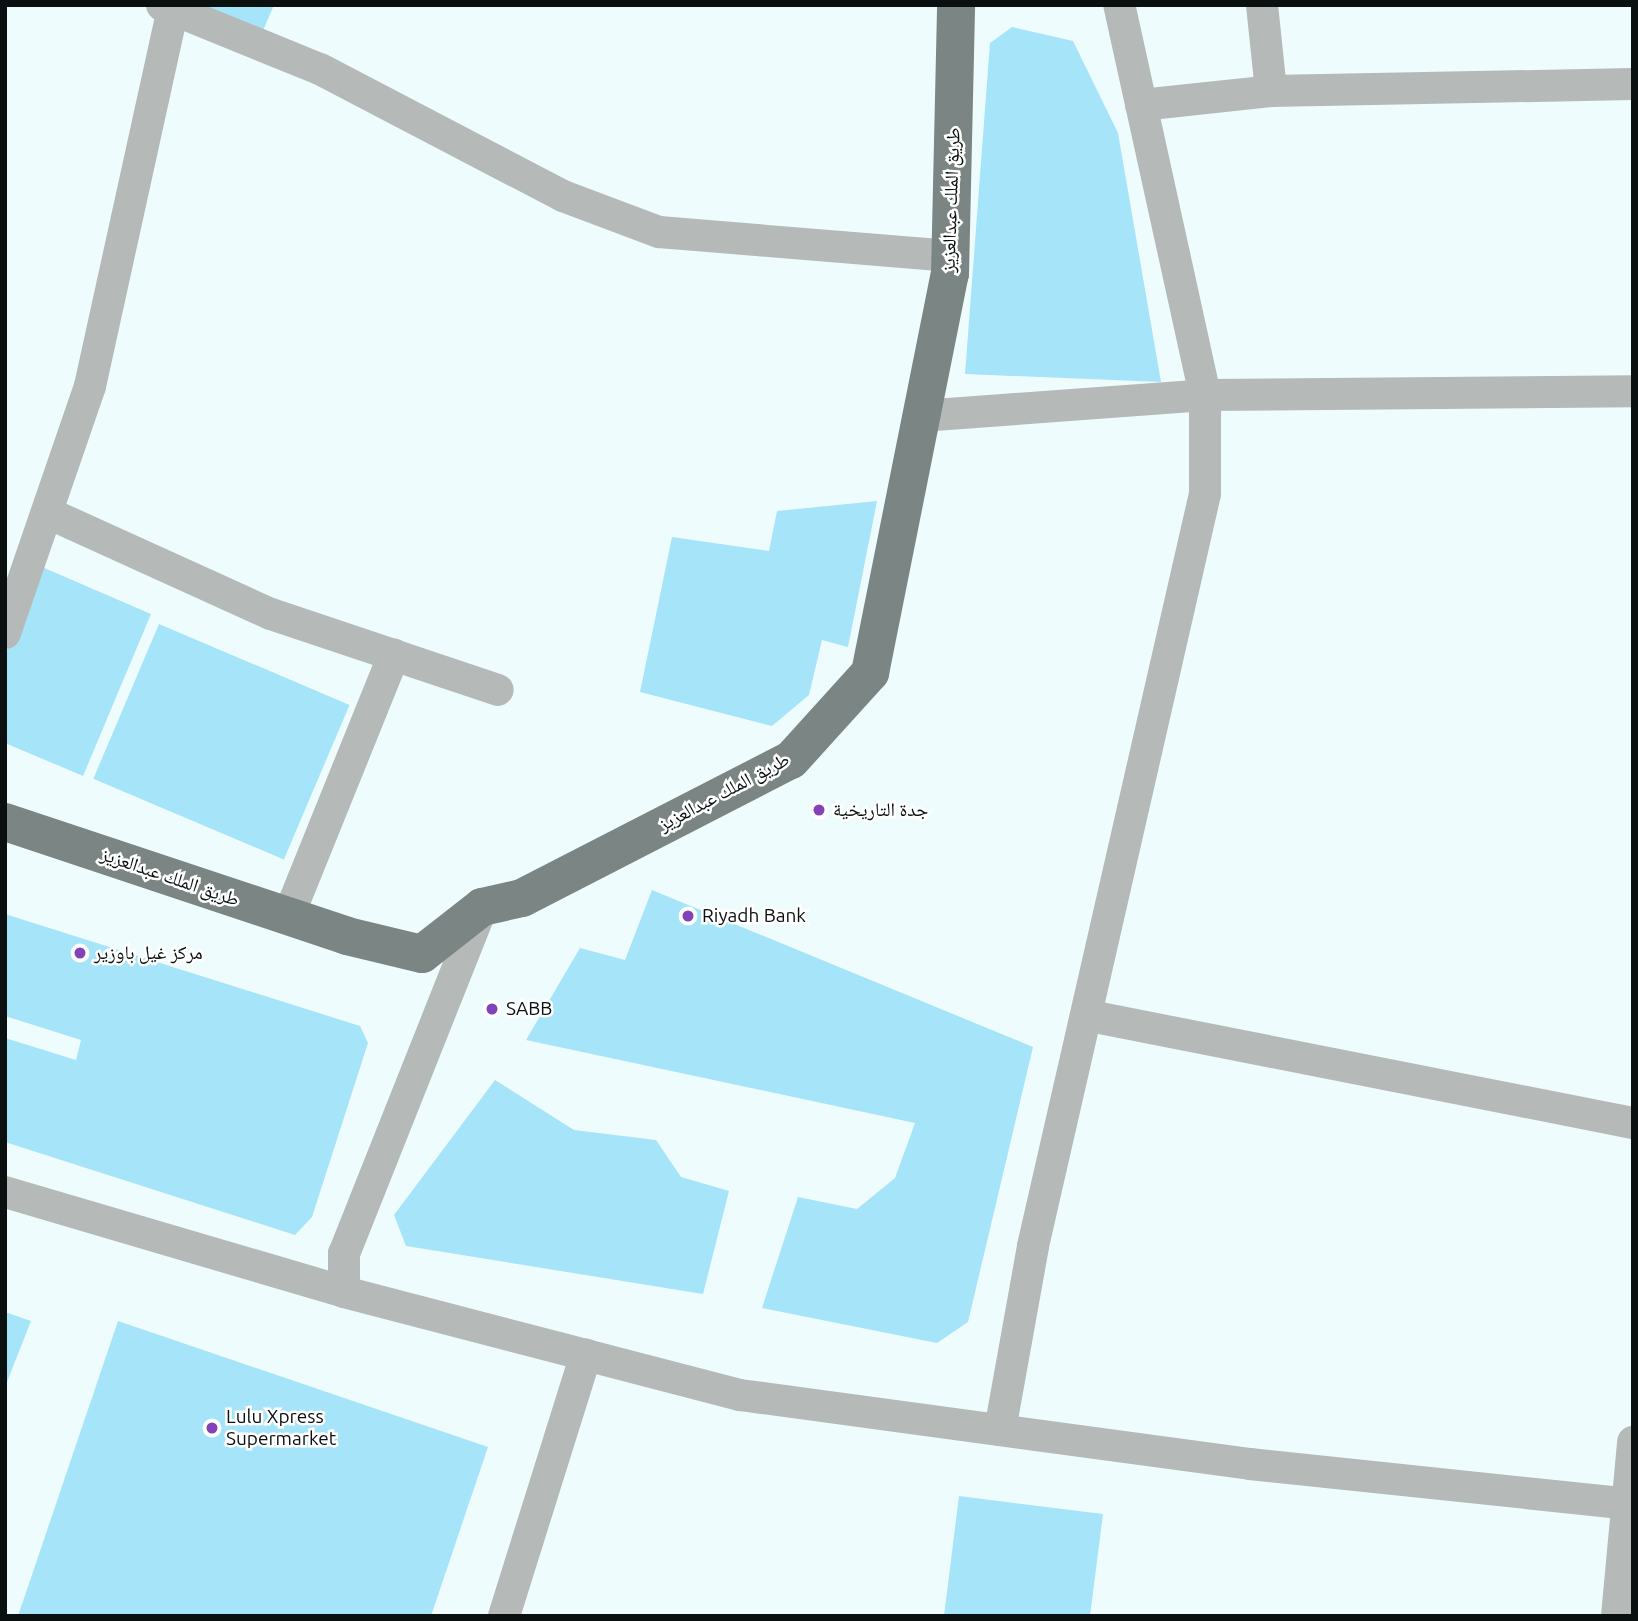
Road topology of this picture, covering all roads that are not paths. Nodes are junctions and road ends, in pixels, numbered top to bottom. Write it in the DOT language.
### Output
graph roads {
  1 [pos="956,5"];
  2 [pos="1119,5"];
  3 [pos="1262,5"];
  4 [pos="168,7"];
  5 [pos="1633,84"];
  6 [pos="1271,91"];
  7 [pos="1141,105"];
  8 [pos="951,256"];
  9 [pos="1633,391"];
  10 [pos="1205,395"];
  11 [pos="921,416"];
  12 [pos="48,513"];
  13 [pos="5,633"];
  14 [pos="394,655"];
  15 [pos="498,690"];
  16 [pos="5,822"];
  17 [pos="482,906"];
  18 [pos="288,917"];
  19 [pos="1090,1016"];
  20 [pos="1633,1123"];
  21 [pos="5,1192"];
  22 [pos="344,1292"];
  23 [pos="586,1355"];
  24 [pos="1000,1430"];
  25 [pos="1633,1442"];
  26 [pos="1630,1504"];
  27 [pos="504,1616"];
  28 [pos="1618,1616"];
  1 -- 8 [label="main road, طريق الملك عبدالعزيز"];
  2 -- 7 [label="street"];
  3 -- 6 [label="street"];
  4 -- 8 [label="street"];
  4 -- 12 [label="street"];
  5 -- 6 [label="street"];
  6 -- 7 [label="street"];
  7 -- 10 [label="street"];
  8 -- 11 [label="main road, طريق الملك عبدالعزيز"];
  9 -- 10 [label="street"];
  10 -- 11 [label="street"];
  10 -- 19 [label="street"];
  11 -- 17 [label="main road, طريق الملك عبدالعزيز"];
  12 -- 13 [label="street"];
  12 -- 14 [label="street"];
  14 -- 15 [label="street"];
  14 -- 18 [label="street"];
  16 -- 18 [label="main road, طريق الملك عبدالعزيز"];
  17 -- 18 [label="main road, طريق الملك عبدالعزيز"];
  17 -- 22 [label="street"];
  19 -- 20 [label="street"];
  19 -- 24 [label="street"];
  21 -- 22 [label="street"];
  22 -- 23 [label="street"];
  23 -- 24 [label="street"];
  23 -- 27 [label="street"];
  24 -- 26 [label="street"];
  25 -- 26 [label="street"];
  26 -- 28 [label="street"];
}
